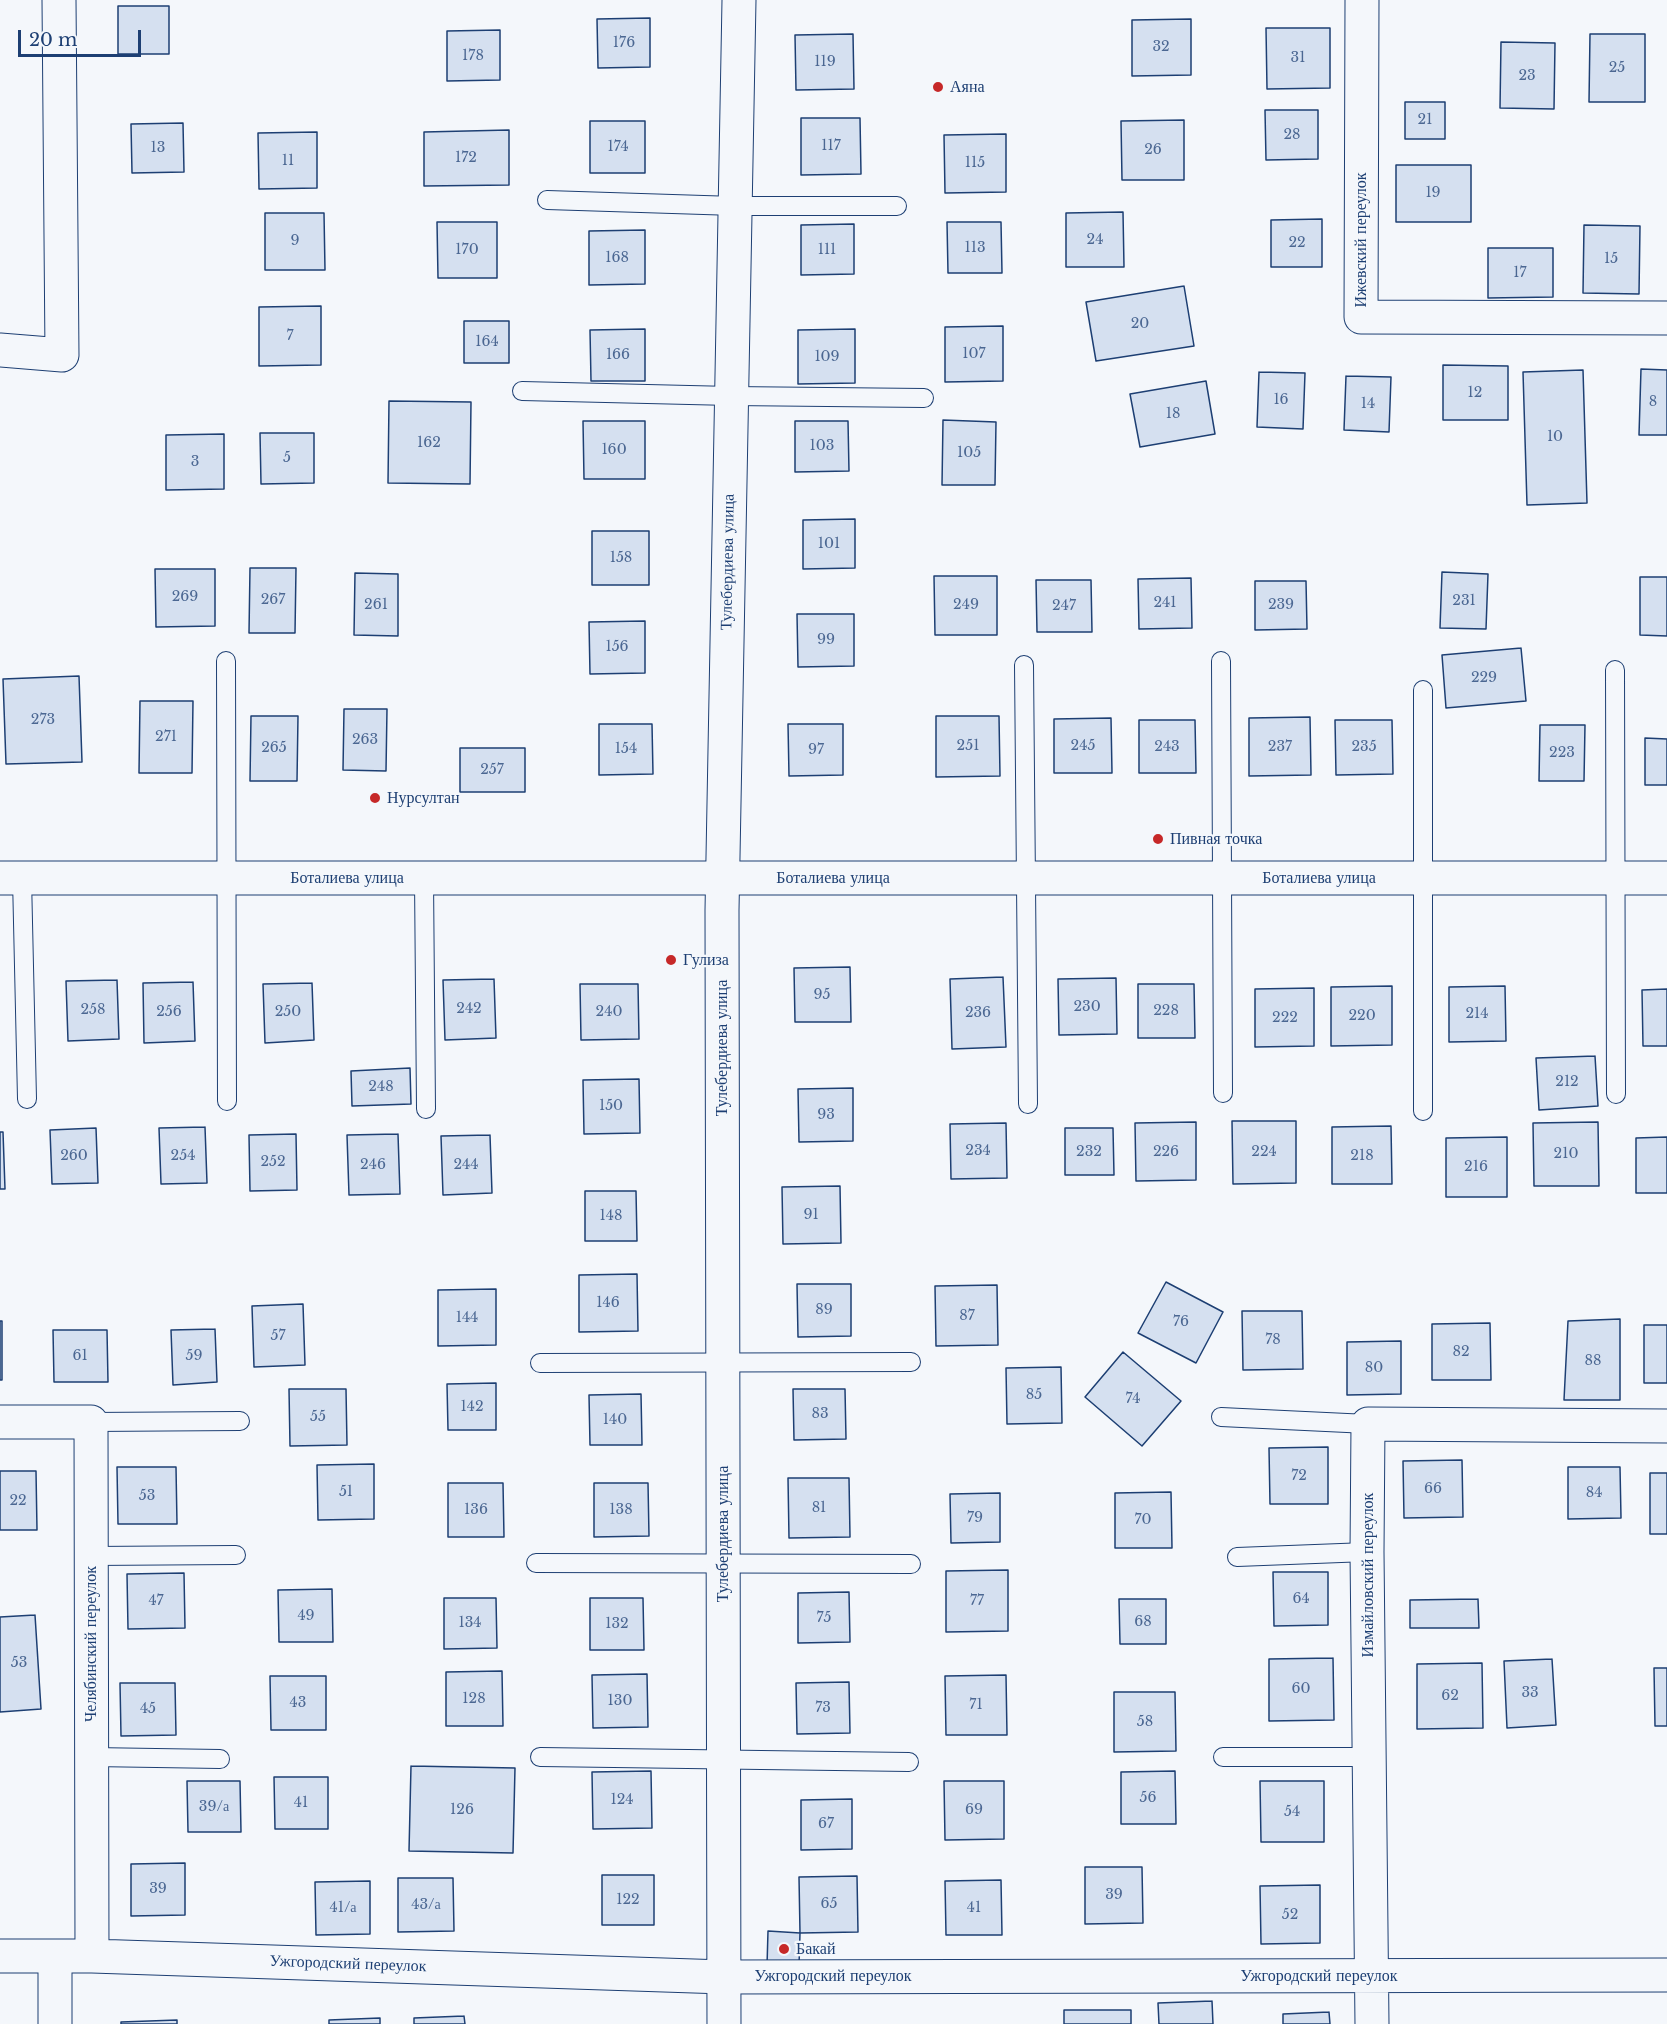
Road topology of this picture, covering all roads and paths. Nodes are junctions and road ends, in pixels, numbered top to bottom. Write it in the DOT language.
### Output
graph roads {
  1 [pos="58,0"];
  2 [pos="739,0"];
  3 [pos="1362,0"];
  4 [pos="547,200"];
  5 [pos="735,206"];
  6 [pos="897,206"];
  7 [pos="1667,318"];
  8 [pos="0,350"];
  9 [pos="522,391"];
  10 [pos="731,396"];
  11 [pos="924,398"];
  12 [pos="226,661"];
  13 [pos="1221,661"];
  14 [pos="1024,665"];
  15 [pos="1615,670"];
  16 [pos="1423,690"];
  17 [pos="11,878"];
  18 [pos="226,878"];
  19 [pos="424,878"];
  20 [pos="722,878"];
  21 [pos="1026,878"];
  22 [pos="1222,878"];
  23 [pos="1423,878"];
  24 [pos="1616,878"];
  25 [pos="1667,878"];
  26 [pos="1222,1093"];
  27 [pos="1616,1094"];
  28 [pos="27,1100"];
  29 [pos="227,1101"];
  30 [pos="1028,1104"];
  31 [pos="426,1109"];
  32 [pos="1423,1111"];
  33 [pos="911,1362"];
  34 [pos="540,1363"];
  35 [pos="723,1363"];
  36 [pos="1221,1417"];
  37 [pos="240,1421"];
  38 [pos="0,1422"];
  39 [pos="91,1422"];
  40 [pos="1368,1424"];
  41 [pos="1667,1426"];
  42 [pos="1367,1552"];
  43 [pos="236,1555"];
  44 [pos="91,1556"];
  45 [pos="1237,1557"];
  46 [pos="536,1563"];
  47 [pos="723,1563"];
  48 [pos="911,1564"];
  49 [pos="92,1757"];
  50 [pos="540,1757"];
  51 [pos="1223,1757"];
  52 [pos="1369,1757"];
  53 [pos="220,1759"];
  54 [pos="723,1761"];
  55 [pos="909,1762"];
  56 [pos="0,1956"];
  57 [pos="55,1956"];
  58 [pos="92,1956"];
  59 [pos="1667,1975"];
  60 [pos="1372,1976"];
  61 [pos="724,1977"];
  62 [pos="55,2024"];
  63 [pos="724,2024"];
  64 [pos="1372,2024"];
  1 -- 8 [label="street"];
  2 -- 5 [label="street, Тулебердиева улица"];
  3 -- 7 [label="street, Ижевский переулок"];
  4 -- 5 [label="lane"];
  5 -- 6 [label="lane"];
  5 -- 10 [label="street, Тулебердиева улица"];
  9 -- 10 [label="lane"];
  10 -- 11 [label="lane"];
  10 -- 20 [label="street, Тулебердиева улица"];
  12 -- 18 [label="lane"];
  13 -- 22 [label="lane"];
  14 -- 21 [label="lane"];
  15 -- 24 [label="lane"];
  16 -- 23 [label="lane"];
  17 -- 18 [label="street, Боталиева улица"];
  17 -- 28 [label="lane"];
  18 -- 19 [label="street, Боталиева улица"];
  18 -- 29 [label="lane"];
  19 -- 20 [label="street, Боталиева улица"];
  19 -- 31 [label="lane"];
  20 -- 21 [label="street, Боталиева улица"];
  20 -- 35 [label="street, Тулебердиева улица"];
  21 -- 22 [label="street, Боталиева улица"];
  21 -- 30 [label="lane"];
  22 -- 23 [label="street, Боталиева улица"];
  22 -- 26 [label="lane"];
  23 -- 24 [label="street, Боталиева улица"];
  23 -- 32 [label="lane"];
  24 -- 25 [label="street, Боталиева улица"];
  24 -- 27 [label="lane"];
  33 -- 35 [label="lane"];
  34 -- 35 [label="lane"];
  35 -- 47 [label="street, Тулебердиева улица"];
  36 -- 40 [label="lane"];
  37 -- 39 [label="lane"];
  38 -- 39 [label="street"];
  39 -- 44 [label="street, Челябинский переулок"];
  40 -- 41 [label="street"];
  40 -- 42 [label="street, Измайловский переулок"];
  42 -- 45 [label="lane"];
  42 -- 52 [label="street, Измайловский переулок"];
  43 -- 44 [label="lane"];
  44 -- 49 [label="street, Челябинский переулок"];
  46 -- 47 [label="lane"];
  47 -- 48 [label="lane"];
  47 -- 54 [label="street, Тулебердиева улица"];
  49 -- 53 [label="lane"];
  49 -- 58 [label="street, Челябинский переулок"];
  50 -- 54 [label="lane"];
  51 -- 52 [label="lane"];
  52 -- 60 [label="street, Измайловский переулок"];
  54 -- 55 [label="lane"];
  54 -- 61 [label="street, Тулебердиева улица"];
  56 -- 57 [label="street, Ужгородский переулок"];
  57 -- 58 [label="street, Ужгородский переулок"];
  57 -- 62 [label="street"];
  58 -- 61 [label="street, Ужгородский переулок"];
  59 -- 60 [label="street, Ужгородский переулок"];
  60 -- 61 [label="street, Ужгородский переулок"];
  60 -- 64 [label="street, Измайловский переулок"];
  61 -- 63 [label="street, Тулебердиева улица"];
}
